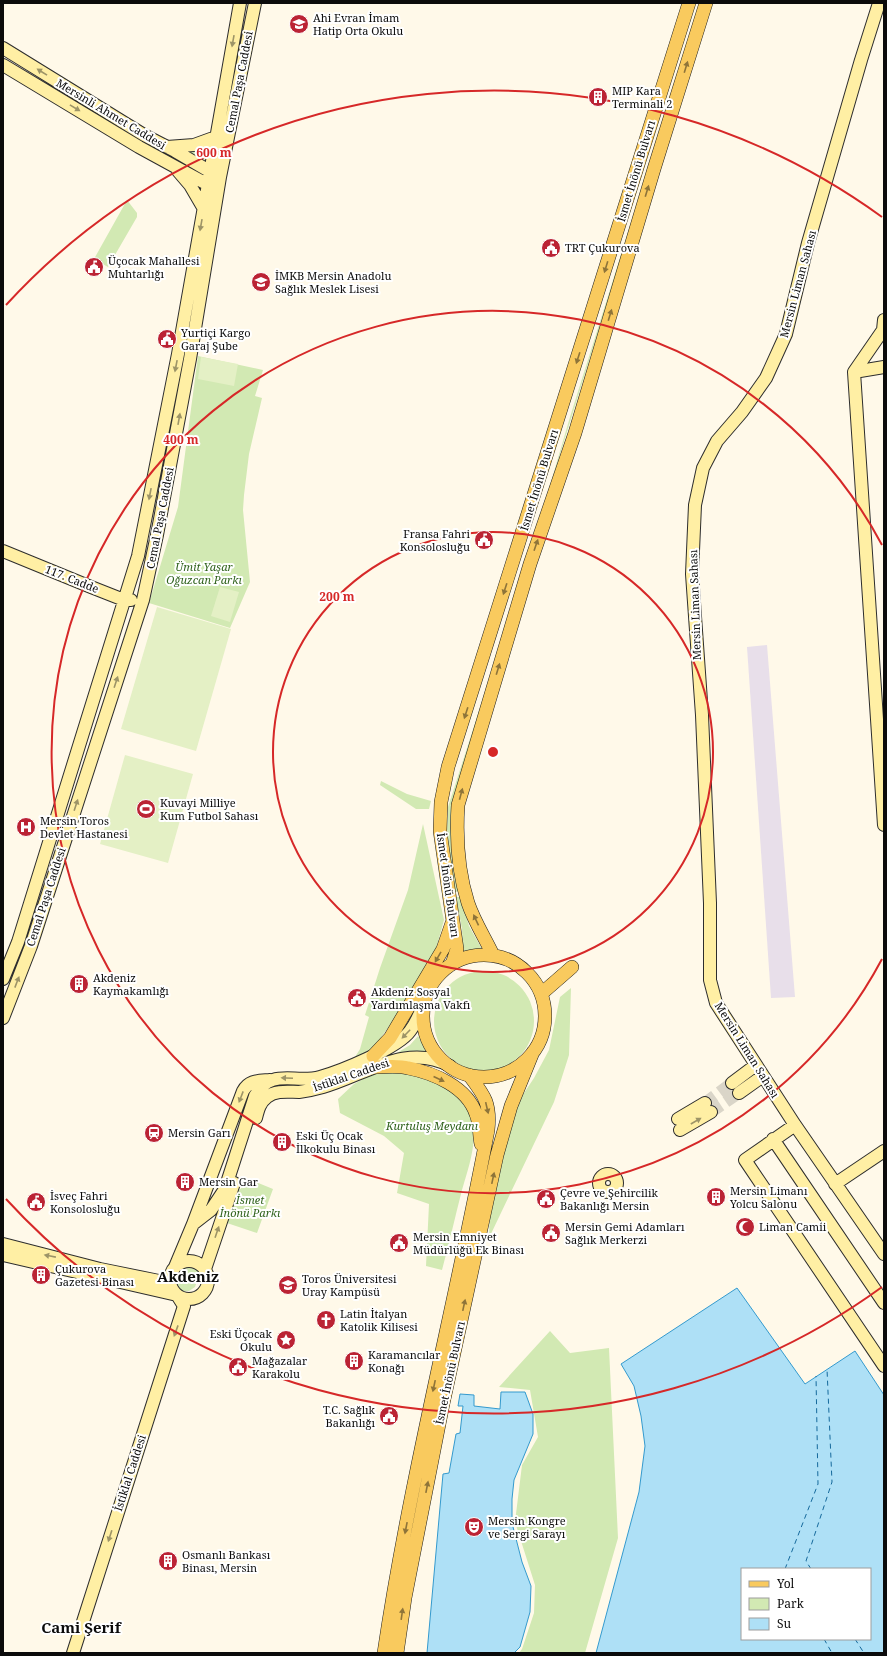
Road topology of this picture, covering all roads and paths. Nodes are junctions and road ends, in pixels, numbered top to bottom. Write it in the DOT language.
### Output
graph roads {
  1 [pos="240,3"];
  2 [pos="255,3"];
  3 [pos="689,3"];
  4 [pos="706,3"];
  5 [pos="880,3"];
  6 [pos="3,48"];
  7 [pos="21,59"];
  8 [pos="4,66"];
  9 [pos="216,138"];
  10 [pos="167,147"];
  11 [pos="175,166"];
  12 [pos="214,181"];
  13 [pos="204,209"];
  14 [pos="884,320"];
  15 [pos="884,368"];
  16 [pos="854,372"];
  17 [pos="3,551"];
  18 [pos="124,600"];
  19 [pos="143,600"];
  20 [pos="884,825"];
  21 [pos="453,921"];
  22 [pos="493,956"];
  23 [pos="452,964"];
  24 [pos="572,967"];
  25 [pos="3,979"];
  26 [pos="541,994"];
  27 [pos="425,1001"];
  28 [pos="3,1018"];
  29 [pos="533,1052"];
  30 [pos="373,1062"];
  31 [pos="756,1065"];
  32 [pos="450,1066"];
  33 [pos="469,1075"];
  34 [pos="763,1076"];
  35 [pos="271,1080"];
  36 [pos="708,1107"];
  37 [pos="679,1125"];
  38 [pos="795,1125"];
  39 [pos="774,1139"];
  40 [pos="884,1151"];
  41 [pos="483,1157"];
  42 [pos="835,1184"];
  43 [pos="193,1224"];
  44 [pos="3,1244"];
  45 [pos="884,1254"];
  46 [pos="3,1256"];
  47 [pos="175,1267"];
  48 [pos="205,1269"];
  49 [pos="170,1282"];
  50 [pos="177,1296"];
  51 [pos="884,1303"];
  52 [pos="884,1366"];
  53 [pos="72,1653"];
  54 [pos="384,1653"];
  55 [pos="397,1653"];
  1 -- 9 [label="main road, Cemal Paşa Caddesi, one-way"];
  2 -- 12 [label="main road, Cemal Paşa Caddesi"];
  3 -- 21 [label="main road, İsmet İnönü Bulvarı, one-way"];
  22 -- 4 [label="main road, İsmet İnönü Bulvarı, one-way"];
  5 -- 31 [label="main road, Mersin Liman Sahası"];
  6 -- 7 [label="main road, Mersinli Ahmet Caddesi"];
  7 -- 8 [label="main road"];
  10 -- 7 [label="main road, Mersinli Ahmet Caddesi, one-way"];
  8 -- 11 [label="main road, Mersinli Ahmet Caddesi, one-way"];
  9 -- 10 [label="main road"];
  9 -- 12 [label="main road, Cemal Paşa Caddesi"];
  10 -- 12 [label="main road, Mersinli Ahmet Caddesi"];
  11 -- 12 [label="main road, Mersinli Ahmet Caddesi"];
  11 -- 13 [label="main road"];
  12 -- 13 [label="main road, Cemal Paşa Caddesi"];
  19 -- 12 [label="main road, Cemal Paşa Caddesi, one-way"];
  13 -- 18 [label="main road, Cemal Paşa Caddesi, one-way"];
  14 -- 16 [label="main road"];
  15 -- 16 [label="main road"];
  16 -- 20 [label="main road"];
  17 -- 18 [label="main road, 117. Cadde"];
  18 -- 19 [label="main road, 117. Cadde"];
  18 -- 25 [label="main road, Cemal Paşa Caddesi"];
  28 -- 19 [label="main road, Cemal Paşa Caddesi, one-way"];
  21 -- 23 [label="main road, İsmet İnönü Bulvarı"];
  21 -- 30 [label="main road, one-way"];
  22 -- 23 [label="main road"];
  22 -- 26 [label="main road"];
  23 -- 27 [label="main road"];
  24 -- 26 [label="main road"];
  26 -- 29 [label="main road"];
  27 -- 30 [label="main road, İstiklal Caddesi, one-way"];
  27 -- 32 [label="main road"];
  29 -- 33 [label="main road"];
  55 -- 29 [label="main road, İsmet İnönü Bulvarı, one-way"];
  30 -- 32 [label="main road, İstiklal Caddesi"];
  30 -- 35 [label="main road, İstiklal Caddesi, one-way"];
  30 -- 41 [label="main road, one-way"];
  48 -- 30 [label="main road, İstiklal Caddesi, one-way"];
  31 -- 34 [label="main road, Mersin Liman Sahası"];
  31 -- 34 [label="main road"];
  32 -- 33 [label="main road"];
  33 -- 41 [label="main road, İsmet İnönü Bulvarı, one-way"];
  34 -- 38 [label="main road, Mersin Liman Sahası"];
  35 -- 43 [label="main road, İstiklal Caddesi"];
  35 -- 43 [label="main road, İstiklal Caddesi, one-way"];
  36 -- 37 [label="main road"];
  38 -- 39 [label="main road"];
  38 -- 42 [label="main road, Mersin Liman Sahası"];
  39 -- 51 [label="main road"];
  39 -- 52 [label="main road"];
  40 -- 42 [label="main road"];
  41 -- 54 [label="main road, İsmet İnönü Bulvarı, one-way"];
  42 -- 45 [label="main road, Mersin Liman Sahası"];
  43 -- 47 [label="main road, İstiklal Caddesi"];
  49 -- 44 [label="main road, one-way"];
  46 -- 50 [label="main road"];
  47 -- 48 [label="main road"];
  47 -- 49 [label="main road"];
  48 -- 50 [label="main road"];
  49 -- 50 [label="main road"];
  50 -- 53 [label="main road, İstiklal Caddesi, one-way"];
}
